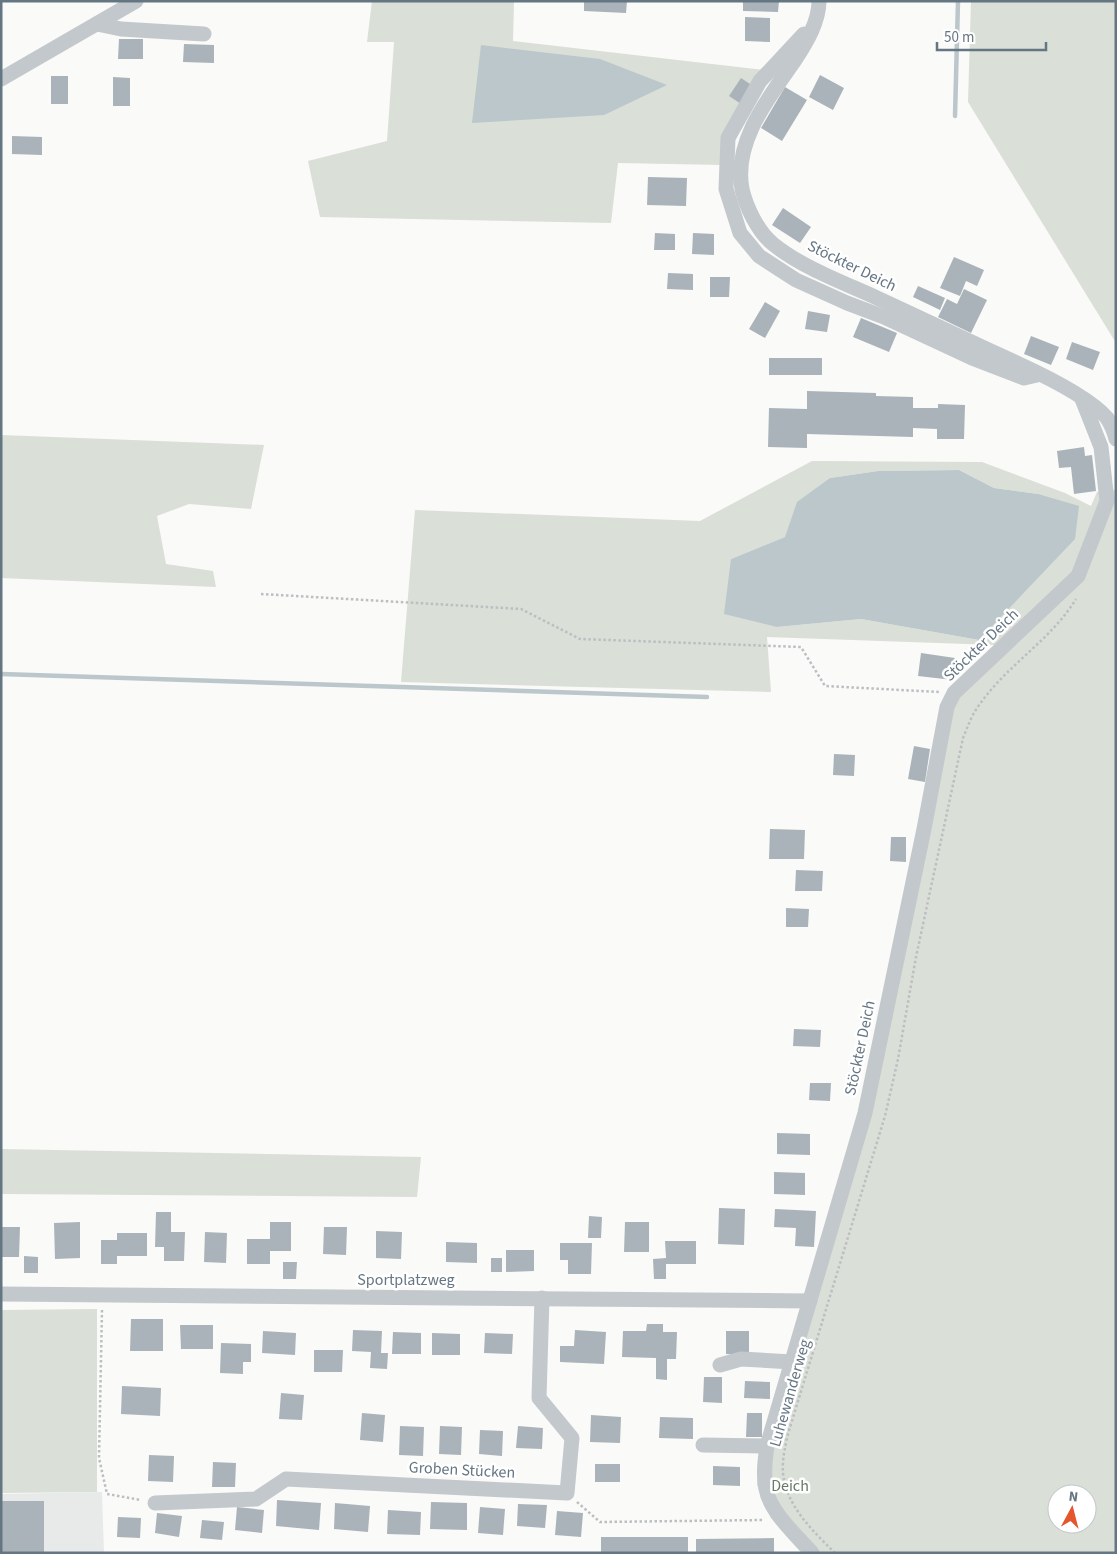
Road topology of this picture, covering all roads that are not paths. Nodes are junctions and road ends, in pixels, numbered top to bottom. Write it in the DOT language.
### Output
graph roads {
  1 [pos="136,1"];
  2 [pos="819,1"];
  3 [pos="97,24"];
  4 [pos="204,34"];
  5 [pos="1,79"];
  6 [pos="1082,399"];
  7 [pos="1116,438"];
  8 [pos="1,1294"];
  9 [pos="542,1298"];
  10 [pos="810,1301"];
  11 [pos="792,1362"];
  12 [pos="720,1365"];
  13 [pos="703,1445"];
  14 [pos="767,1446"];
  15 [pos="155,1503"];
  16 [pos="812,1553"];
  1 -- 3 [label="street"];
  2 -- 6 [label="street, Stöckter Deich"];
  3 -- 4 [label="street"];
  3 -- 5 [label="street"];
  6 -- 7 [label="street"];
  6 -- 10 [label="street, Stöckter Deich"];
  8 -- 9 [label="street, Sportplatzweg"];
  9 -- 10 [label="street, Sportplatzweg"];
  9 -- 15 [label="street, Groben Stücken"];
  10 -- 11 [label="street, Stöckter Deich"];
  11 -- 12 [label="street"];
  11 -- 14 [label="street, Stöckter Deich"];
  13 -- 14 [label="street"];
  14 -- 16 [label="street, Stöckter Deich"];
}
